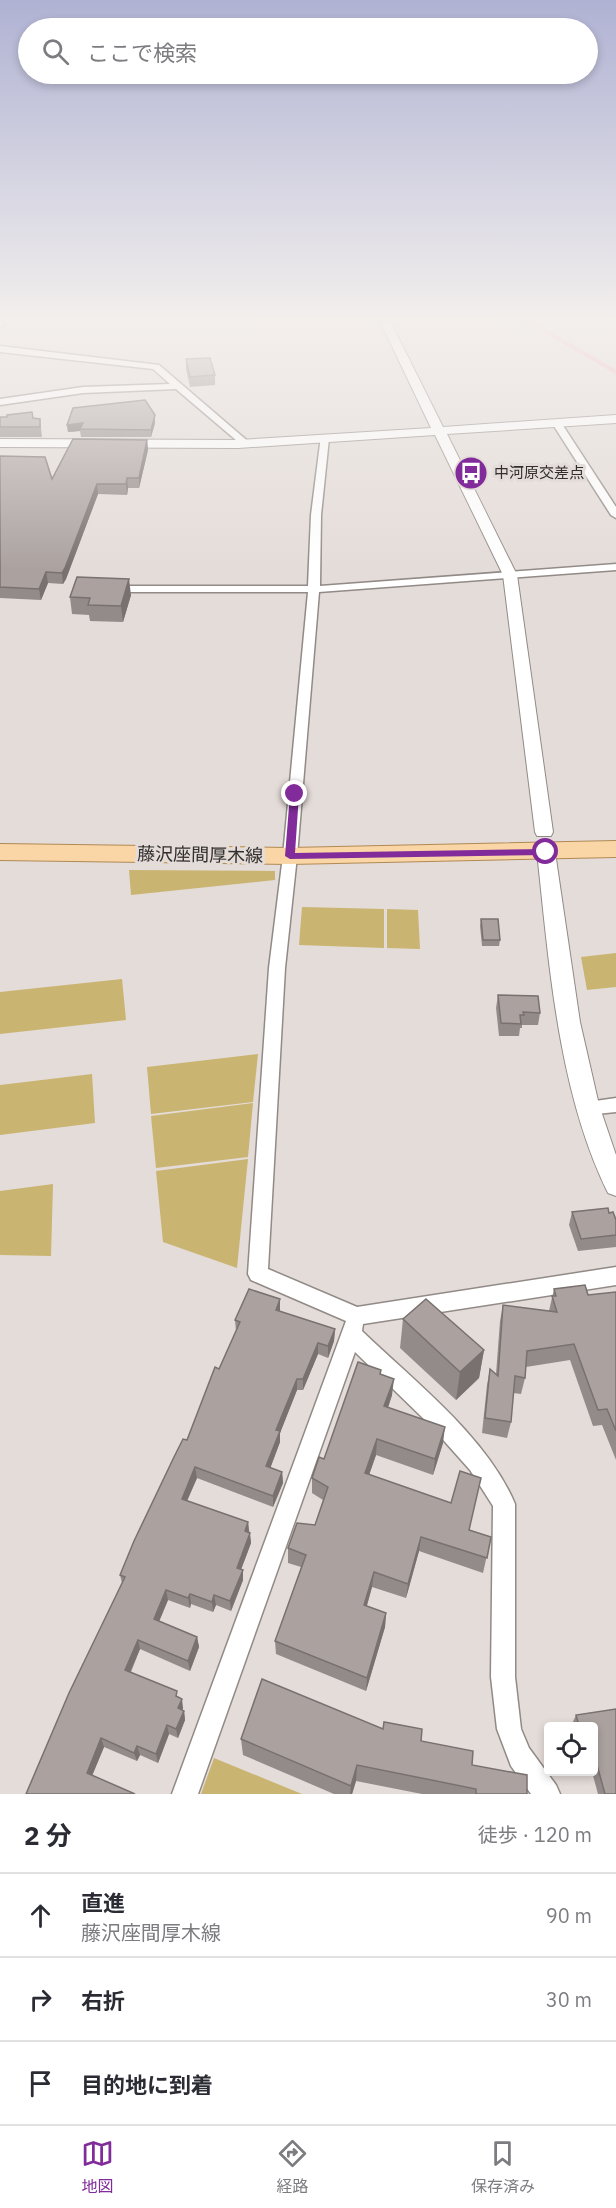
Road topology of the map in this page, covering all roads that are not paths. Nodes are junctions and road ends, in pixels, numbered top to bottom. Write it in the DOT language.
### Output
graph roads {
  1 [pos="198,403"];
  2 [pos="426,403"];
  3 [pos="616,419"];
  4 [pos="557,423"];
  5 [pos="440,431"];
  6 [pos="324,438"];
  7 [pos="0,443"];
  8 [pos="246,444"];
  9 [pos="616,515"];
  10 [pos="616,567"];
  11 [pos="510,575"];
  12 [pos="99,589"];
  13 [pos="314,590"];
  14 [pos="545,842"];
  15 [pos="616,849"];
  16 [pos="0,852"];
  17 [pos="290,856"];
  18 [pos="616,1105"];
  19 [pos="587,1108"];
  20 [pos="616,1186"];
  21 [pos="616,1276"];
  22 [pos="354,1325"];
  23 [pos="185,1794"];
  24 [pos="548,1794"];
  1 -- 8 [label="street"];
  2 -- 5 [label="street"];
  3 -- 4 [label="street"];
  4 -- 5 [label="street"];
  4 -- 9 [label="street"];
  5 -- 6 [label="street"];
  5 -- 11 [label="street"];
  6 -- 8 [label="street"];
  6 -- 13 [label="street"];
  7 -- 8 [label="street"];
  10 -- 11 [label="street"];
  11 -- 13 [label="street"];
  11 -- 14 [label="street"];
  12 -- 13 [label="street"];
  13 -- 17 [label="street"];
  14 -- 15 [label="main road, 藤沢座間厚木線"];
  14 -- 17 [label="main road, 藤沢座間厚木線"];
  14 -- 19 [label="street"];
  16 -- 17 [label="main road, 藤沢座間厚木線"];
  17 -- 22 [label="street"];
  18 -- 19 [label="street"];
  19 -- 20 [label="street"];
  21 -- 22 [label="street"];
  22 -- 23 [label="street"];
  22 -- 24 [label="street"];
}
